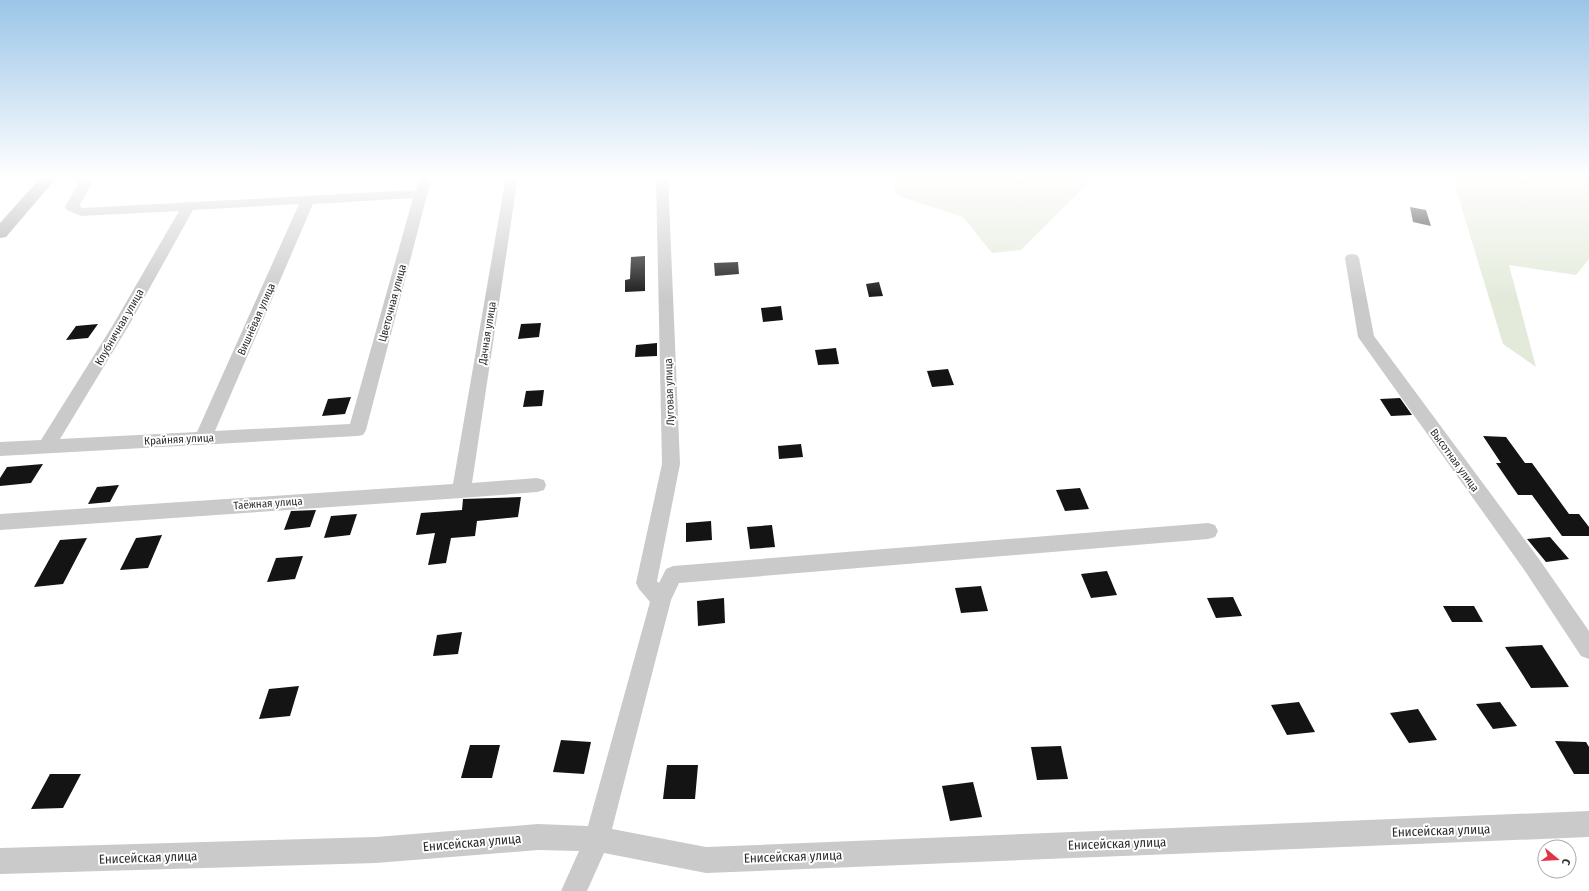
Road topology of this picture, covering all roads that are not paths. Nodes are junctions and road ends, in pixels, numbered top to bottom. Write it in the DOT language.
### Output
graph roads {
  1 [pos="14,218"];
  2 [pos="182,218"];
  3 [pos="300,218"];
  4 [pos="415,218"];
  5 [pos="505,218"];
  6 [pos="663,218"];
  7 [pos="0,233"];
  8 [pos="1352,258"];
  9 [pos="358,430"];
  10 [pos="203,438"];
  11 [pos="47,446"];
  12 [pos="0,449"];
  13 [pos="537,485"];
  14 [pos="461,491"];
  15 [pos="0,522"];
  16 [pos="1208,531"];
  17 [pos="661,600"];
  18 [pos="1589,649"];
  19 [pos="1589,824"];
  20 [pos="597,839"];
  21 [pos="0,861"];
  22 [pos="574,891"];
  1 -- 7 [label="main road"];
  2 -- 11 [label="street, Клубничная улица"];
  3 -- 10 [label="street, Вишнёвая улица"];
  4 -- 9 [label="street, Цветочная улица"];
  5 -- 14 [label="street, Дачная улица"];
  6 -- 17 [label="street, Луговая улица"];
  8 -- 18 [label="street, Высотная улица"];
  9 -- 10 [label="street, Крайняя улица"];
  10 -- 11 [label="street, Крайняя улица"];
  11 -- 12 [label="street, Крайняя улица"];
  13 -- 14 [label="street, Таёжная улица"];
  14 -- 15 [label="street, Таёжная улица"];
  16 -- 17 [label="street"];
  17 -- 20 [label="street"];
  19 -- 20 [label="street, Енисейская улица"];
  20 -- 21 [label="street, Енисейская улица"];
  20 -- 22 [label="street"];
}
